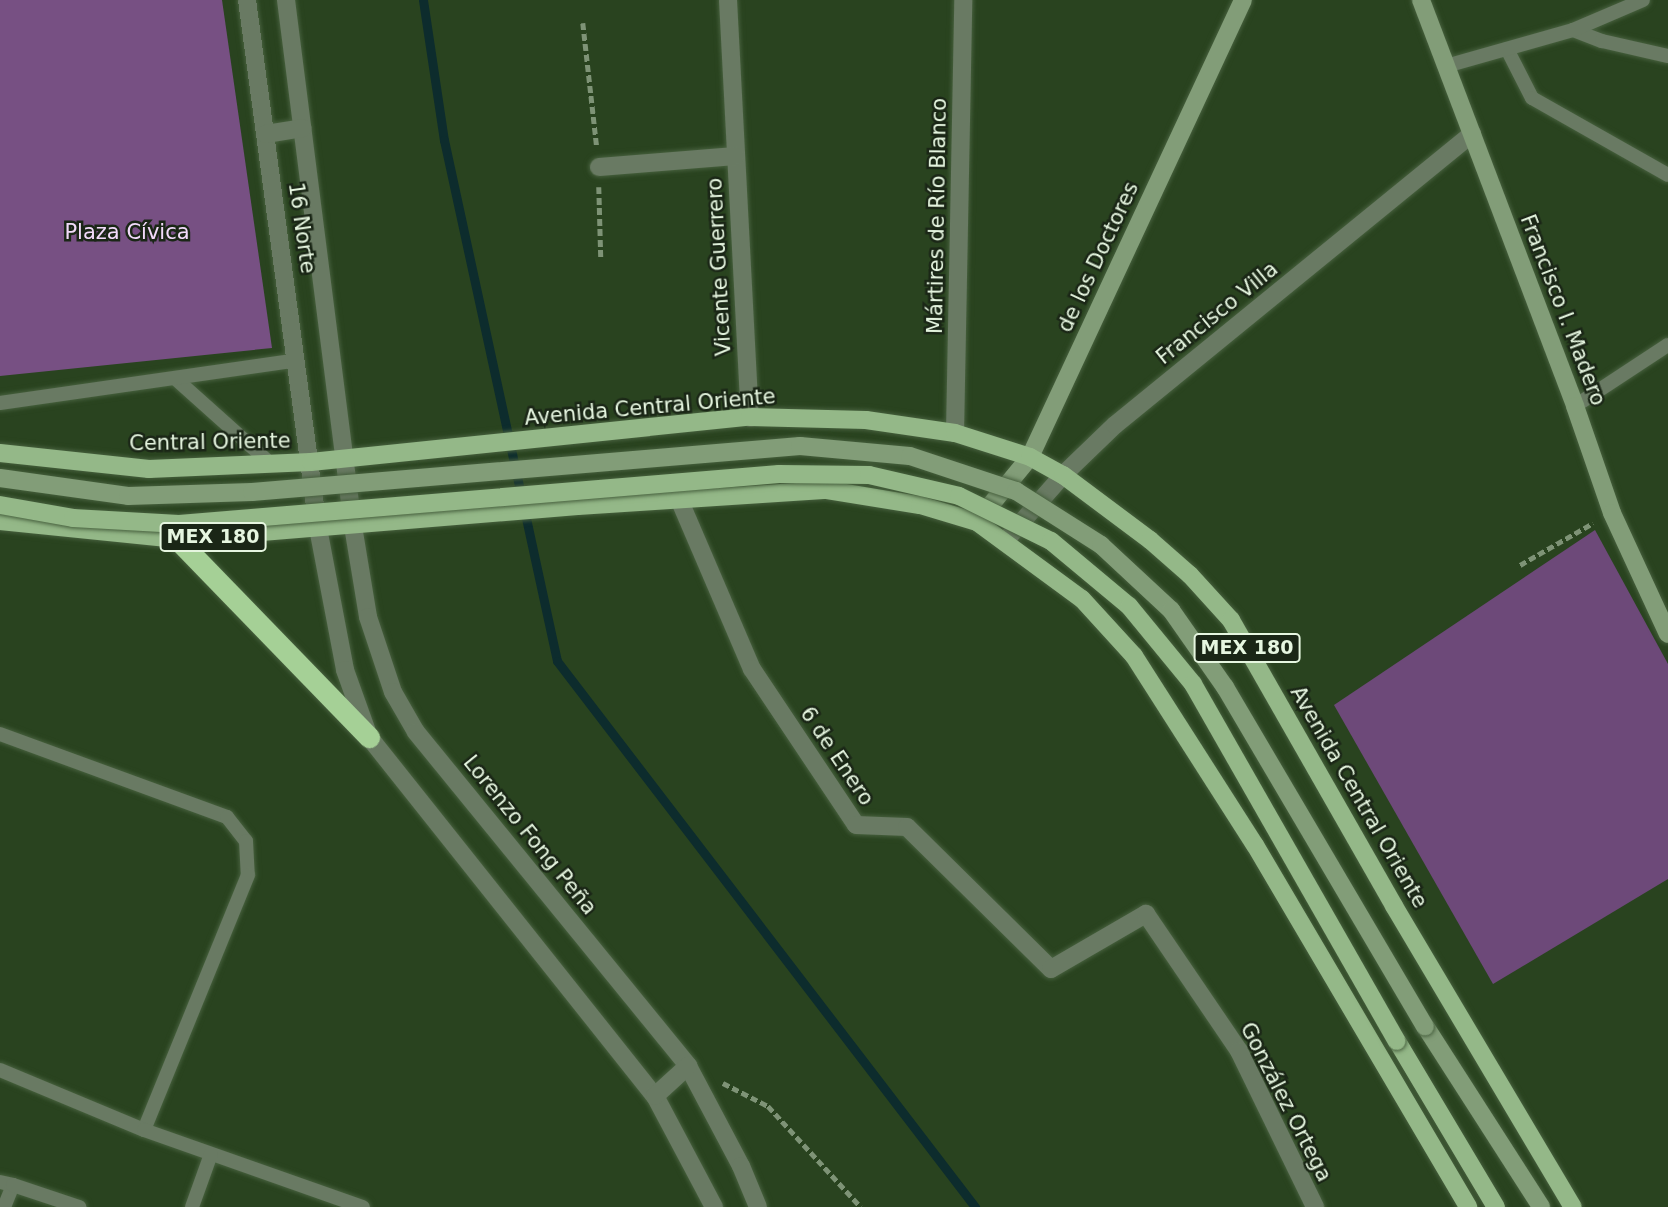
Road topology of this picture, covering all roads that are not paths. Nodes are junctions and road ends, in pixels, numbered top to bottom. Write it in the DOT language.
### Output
graph roads {
  1 [pos="247,0"];
  2 [pos="286,0"];
  3 [pos="729,0"];
  4 [pos="963,0"];
  5 [pos="1243,0"];
  6 [pos="1421,0"];
  7 [pos="1643,0"];
  8 [pos="1573,30"];
  9 [pos="1507,49"];
  10 [pos="1668,56"];
  11 [pos="1446,66"];
  12 [pos="303,128"];
  13 [pos="266,134"];
  14 [pos="1472,134"];
  15 [pos="736,156"];
  16 [pos="599,167"];
  17 [pos="1668,175"];
  18 [pos="1668,345"];
  19 [pos="297,360"];
  20 [pos="177,380"];
  21 [pos="0,403"];
  22 [pos="1575,406"];
  23 [pos="750,417"];
  24 [pos="956,433"];
  25 [pos="422,452"];
  26 [pos="0,453"];
  27 [pos="1030,457"];
  28 [pos="346,460"];
  29 [pos="311,462"];
  30 [pos="271,464"];
  31 [pos="1063,475"];
  32 [pos="0,478"];
  33 [pos="679,499"];
  34 [pos="0,505"];
  35 [pos="0,521"];
  36 [pos="977,522"];
  37 [pos="353,526"];
  38 [pos="318,528"];
  39 [pos="177,539"];
  40 [pos="1004,541"];
  41 [pos="1668,634"];
  42 [pos="0,734"];
  43 [pos="369,737"];
  44 [pos="1146,914"];
  45 [pos="688,1066"];
  46 [pos="0,1070"];
  47 [pos="655,1096"];
  48 [pos="144,1130"];
  49 [pos="211,1154"];
  50 [pos="6,1184"];
  51 [pos="4,1207"];
  52 [pos="79,1207"];
  53 [pos="192,1207"];
  54 [pos="363,1207"];
  55 [pos="714,1207"];
  56 [pos="758,1207"];
  57 [pos="1315,1207"];
  58 [pos="1468,1207"];
  59 [pos="1496,1207"];
  60 [pos="1541,1207"];
  61 [pos="1573,1207"];
  1 -- 13 [label="street, 16 Norte"];
  2 -- 12 [label="street, 16 Norte"];
  3 -- 15 [label="street, Vicente Guerrero"];
  4 -- 24 [label="street, Mártires de Río Blanco"];
  5 -- 27 [label="main road, de los Doctores"];
  6 -- 11 [label="main road, Francisco I. Madero"];
  7 -- 8 [label="lane"];
  8 -- 9 [label="lane"];
  8 -- 10 [label="lane"];
  9 -- 11 [label="lane"];
  9 -- 17 [label="lane"];
  11 -- 14 [label="main road, Francisco I. Madero"];
  12 -- 13 [label="street"];
  12 -- 28 [label="street, 16 Norte"];
  13 -- 19 [label="street, 16 Norte"];
  14 -- 22 [label="main road, Francisco I. Madero"];
  14 -- 31 [label="street, Francisco Villa"];
  15 -- 16 [label="street, Vicente Guerrero"];
  15 -- 23 [label="street, Vicente Guerrero"];
  18 -- 22 [label="lane"];
  19 -- 20 [label="lane"];
  19 -- 29 [label="street, 16 Norte"];
  20 -- 21 [label="lane"];
  20 -- 30 [label="lane"];
  22 -- 41 [label="main road, Francisco I. Madero"];
  23 -- 24 [label="main road, Avenida Central Oriente / MEX 180"];
  23 -- 25 [label="main road, Avenida Central Oriente / MEX 180"];
  24 -- 27 [label="main road, Avenida Central Oriente / MEX 180"];
  25 -- 28 [label="main road, Central Oriente / MEX 180"];
  26 -- 30 [label="main road, Central Oriente / MEX 180"];
  27 -- 31 [label="main road, Avenida Central Oriente / MEX 180"];
  27 -- 36 [label="main road, de los Doctores"];
  28 -- 29 [label="main road, Central Oriente / MEX 180"];
  28 -- 37 [label="street, Lorenzo Fong Peña"];
  29 -- 30 [label="main road, Central Oriente / MEX 180"];
  29 -- 38 [label="street"];
  31 -- 40 [label="street, Francisco Villa"];
  31 -- 61 [label="main road, Avenida Central Oriente / MEX 180"];
  32 -- 60 [label="main road, bridge"];
  33 -- 36 [label="main road, MEX 180"];
  33 -- 37 [label="main road, MEX 180"];
  33 -- 44 [label="street, 6 de Enero"];
  34 -- 59 [label="main road, bridge"];
  35 -- 39 [label="main road, MEX 180"];
  36 -- 40 [label="main road, MEX 180"];
  37 -- 38 [label="main road, MEX 180"];
  37 -- 45 [label="street, Lorenzo Fong Peña"];
  38 -- 39 [label="main road, MEX 180"];
  38 -- 43 [label="street"];
  39 -- 43 [label="highway"];
  40 -- 58 [label="main road, MEX 180"];
  42 -- 48 [label="lane"];
  43 -- 47 [label="street"];
  44 -- 57 [label="street, González Ortega"];
  45 -- 47 [label="street"];
  45 -- 56 [label="street, Lorenzo Fong Peña"];
  46 -- 48 [label="lane"];
  47 -- 55 [label="street"];
  48 -- 49 [label="lane"];
  49 -- 53 [label="lane"];
  49 -- 54 [label="lane"];
  50 -- 51 [label="lane"];
  50 -- 52 [label="lane"];
}
